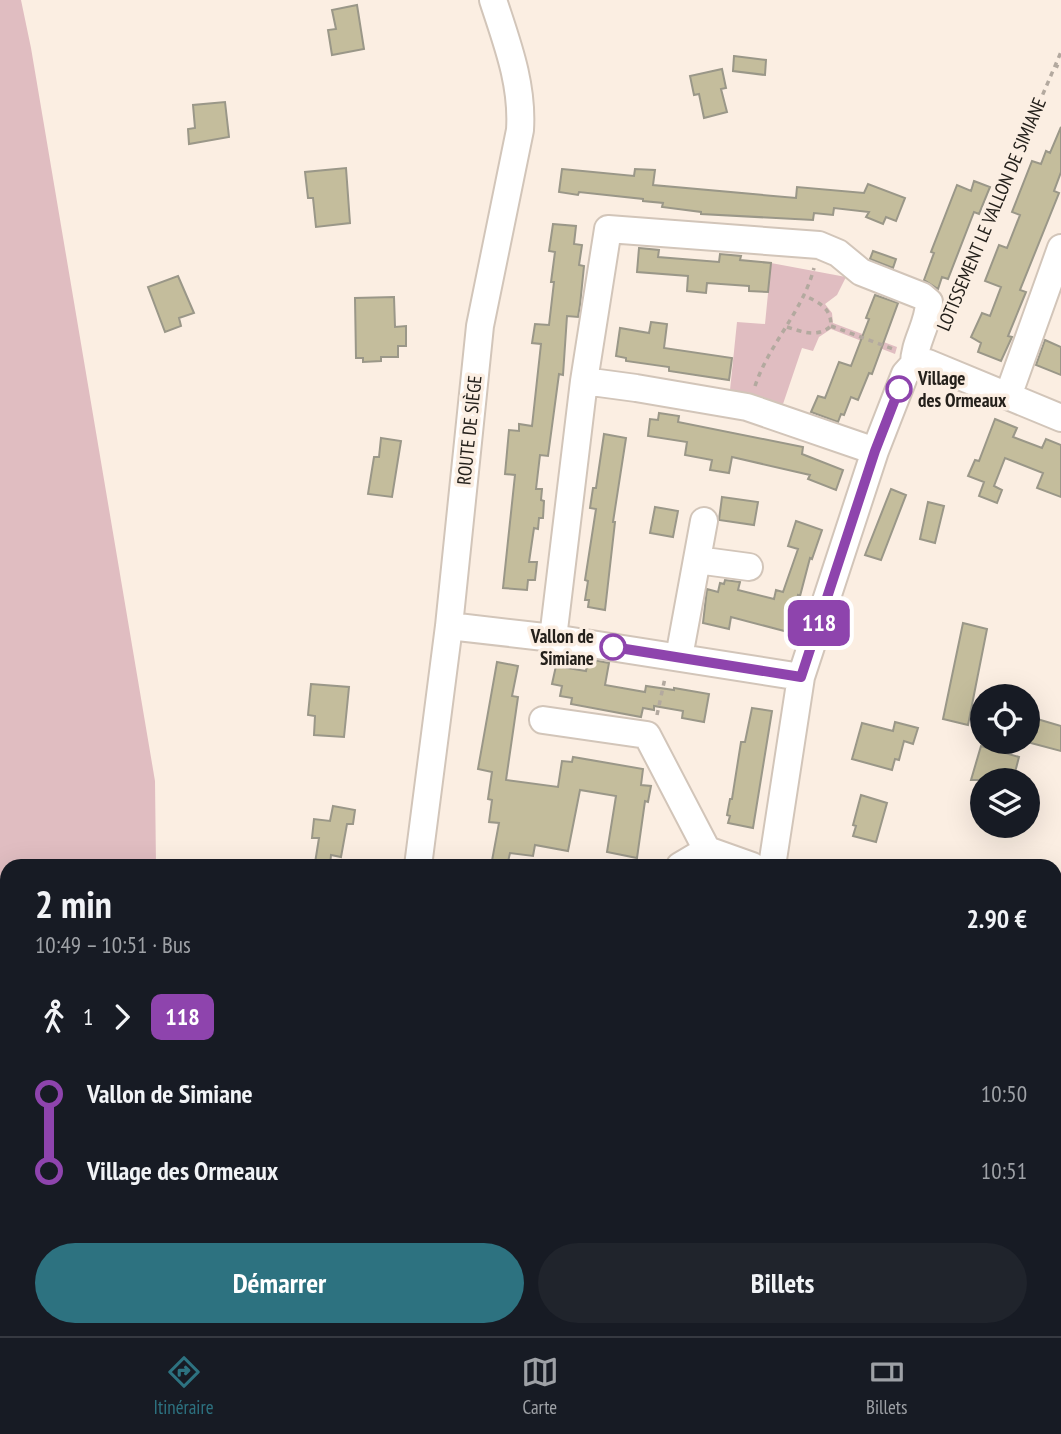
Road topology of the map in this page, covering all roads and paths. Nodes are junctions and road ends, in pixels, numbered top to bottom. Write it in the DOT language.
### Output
graph roads {
  1 [pos="493,0"];
  2 [pos="1061,52"];
  3 [pos="1054,65"];
  4 [pos="1061,68"];
  5 [pos="819,246"];
  6 [pos="1061,248"];
  7 [pos="804,295"];
  8 [pos="949,313"];
  9 [pos="831,326"];
  10 [pos="786,327"];
  11 [pos="915,364"];
  12 [pos="584,381"];
  13 [pos="1008,396"];
  14 [pos="747,407"];
  15 [pos="1061,418"];
  16 [pos="875,451"];
  17 [pos="704,521"];
  18 [pos="697,560"];
  19 [pos="749,567"];
  20 [pos="450,626"];
  21 [pos="553,638"];
  22 [pos="674,656"];
  23 [pos="801,677"];
  24 [pos="543,720"];
  25 [pos="647,735"];
  26 [pos="707,850"];
  27 [pos="419,859"];
  28 [pos="692,859"];
  29 [pos="732,859"];
  30 [pos="773,859"];
  1 -- 20 [label="street, ROUTE DE SIÈGE"];
  2 -- 3 [label="path, LOTISSEMENT LE VALLON DE SIMIANE"];
  3 -- 4 [label="path"];
  3 -- 8 [label="path, LOTISSEMENT LE VALLON DE SIMIANE"];
  5 -- 7 [label="path"];
  5 -- 11 [label="street, LOTISSEMENT LE VALLON DE SIMIANE"];
  5 -- 12 [label="street, LOTISSEMENT LE VALLON DE SIMIANE"];
  6 -- 13 [label="street"];
  7 -- 9 [label="path"];
  7 -- 10 [label="path"];
  9 -- 10 [label="path"];
  9 -- 11 [label="path"];
  10 -- 14 [label="path"];
  11 -- 13 [label="street"];
  11 -- 16 [label="street"];
  12 -- 14 [label="street"];
  12 -- 21 [label="street, LOTISSEMENT LE VALLON DE SIMIANE"];
  13 -- 15 [label="street"];
  14 -- 16 [label="street"];
  16 -- 23 [label="street"];
  17 -- 18 [label="street"];
  18 -- 19 [label="street"];
  18 -- 22 [label="street"];
  20 -- 21 [label="street"];
  20 -- 27 [label="street, ROUTE DE SIÈGE"];
  21 -- 22 [label="street"];
  22 -- 23 [label="street"];
  22 -- 25 [label="path"];
  23 -- 30 [label="street"];
  24 -- 25 [label="street"];
  25 -- 26 [label="street"];
  26 -- 28 [label="street"];
  26 -- 29 [label="street"];
}
